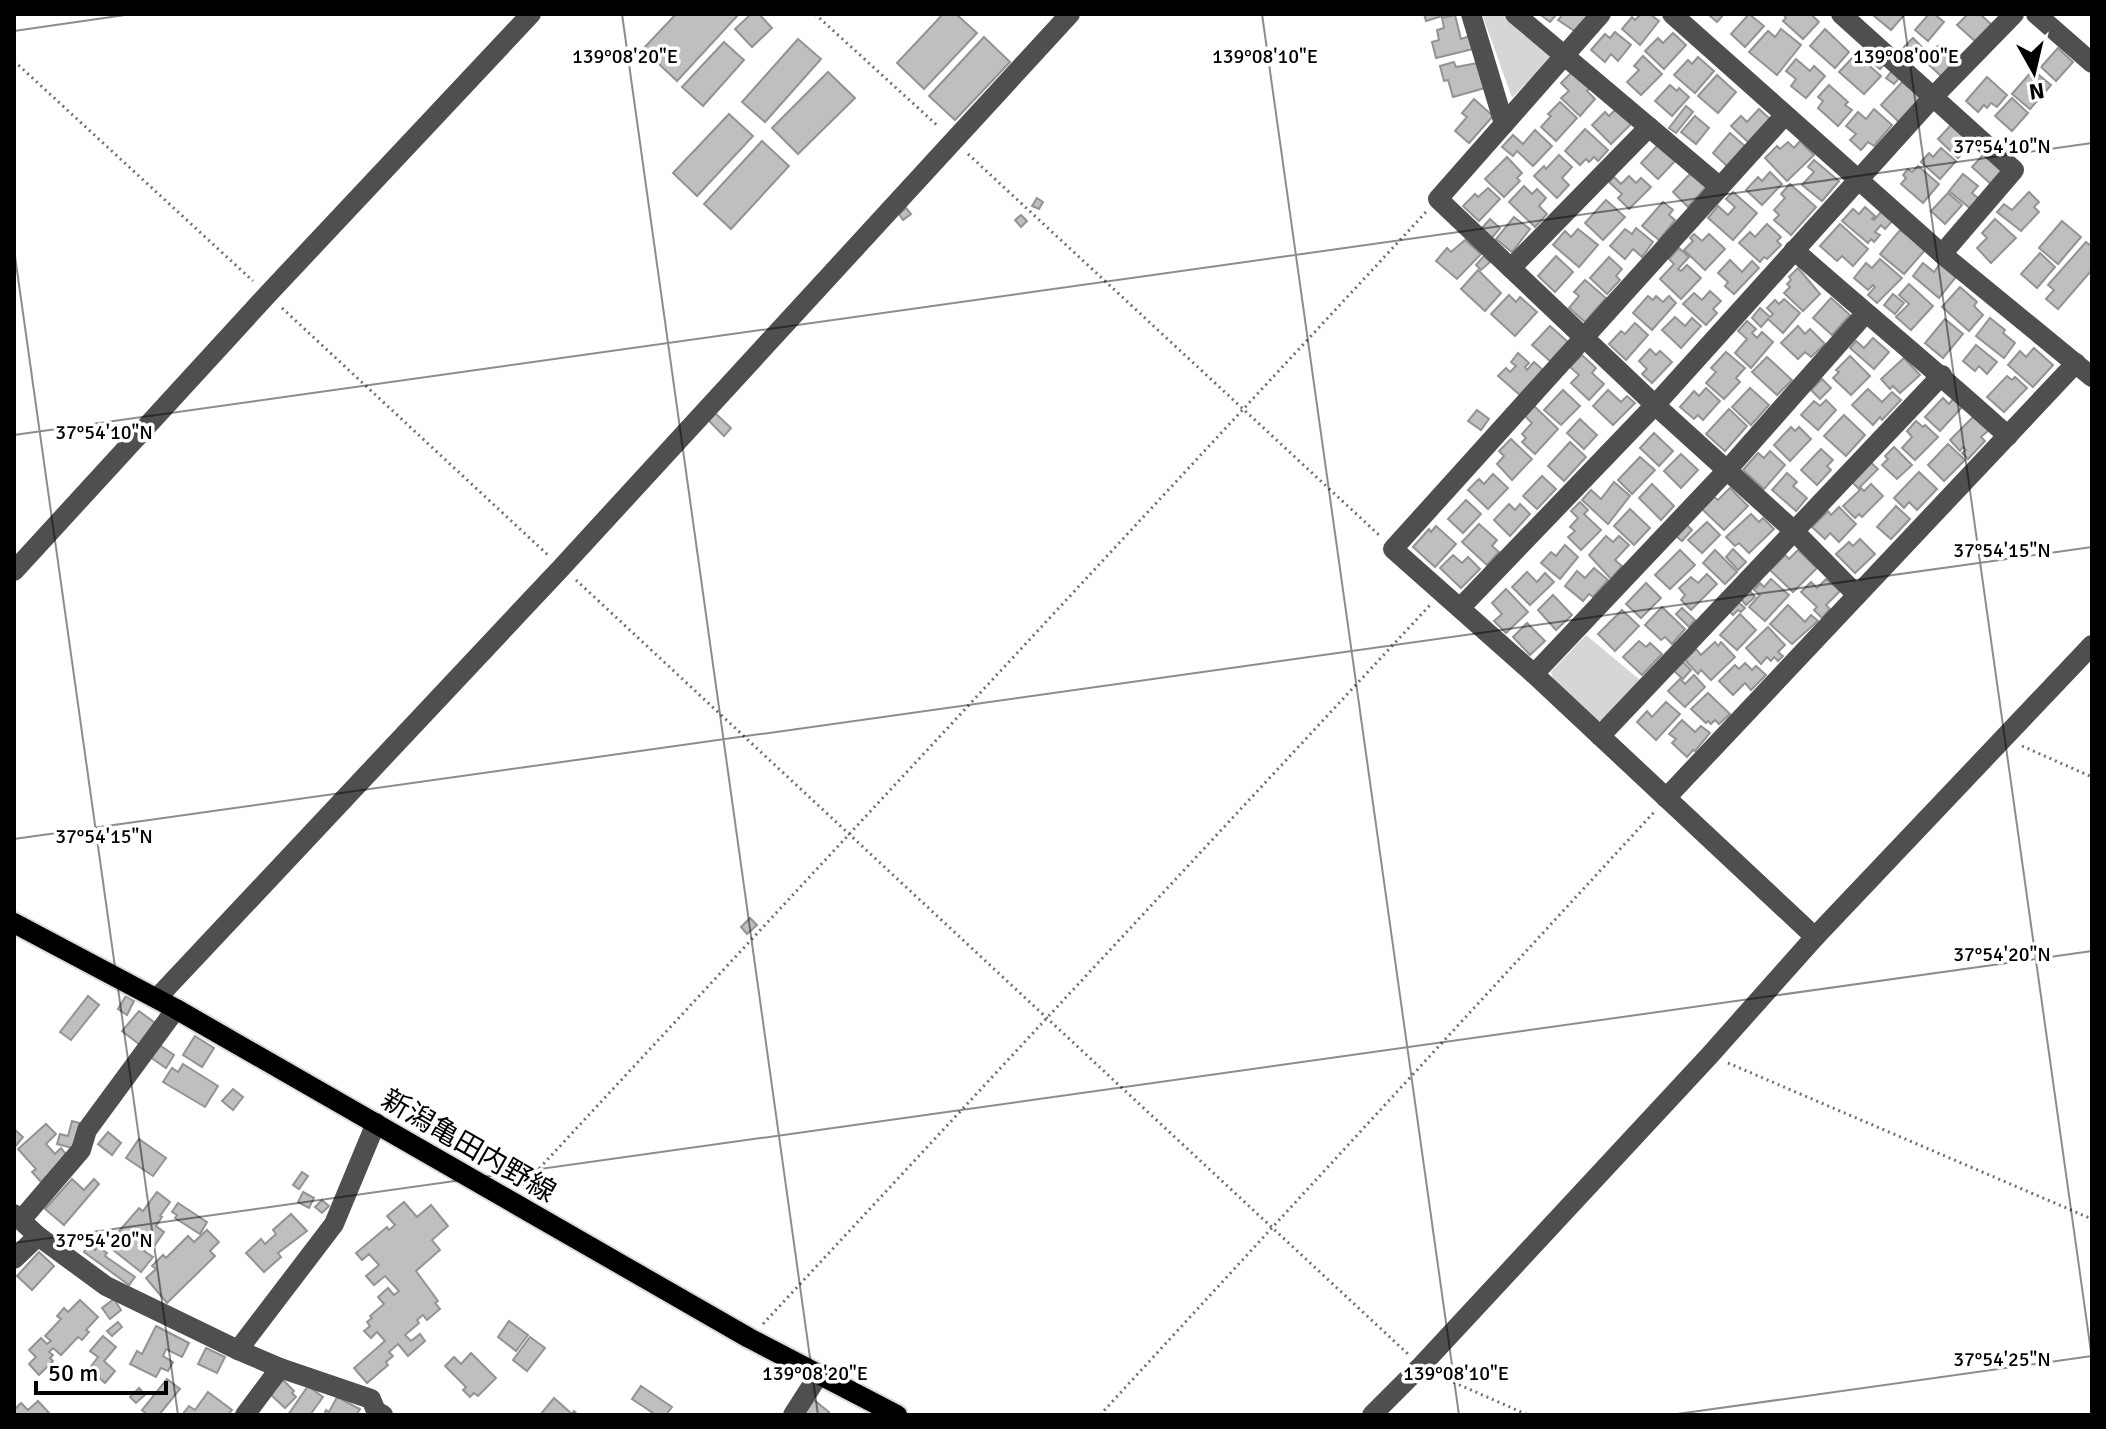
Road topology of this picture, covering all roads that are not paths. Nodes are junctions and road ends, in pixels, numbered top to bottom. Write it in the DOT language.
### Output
graph roads {
  1 [pos="531,14"];
  2 [pos="1070,14"];
  3 [pos="1471,14"];
  4 [pos="1515,14"];
  5 [pos="1601,14"];
  6 [pos="1672,14"];
  7 [pos="1841,14"];
  8 [pos="2014,14"];
  9 [pos="2036,14"];
  10 [pos="1566,54"];
  11 [pos="2092,63"];
  12 [pos="1934,96"];
  13 [pos="1785,115"];
  14 [pos="1504,124"];
  15 [pos="1649,127"];
  16 [pos="1858,181"];
  17 [pos="1720,187"];
  18 [pos="1794,250"];
  19 [pos="1942,254"];
  20 [pos="1511,268"];
  21 [pos="1865,314"];
  22 [pos="1585,338"];
  23 [pos="2084,370"];
  24 [pos="1942,375"];
  25 [pos="1655,405"];
  26 [pos="2008,436"];
  27 [pos="1728,469"];
  28 [pos="1794,531"];
  29 [pos="14,571"];
  30 [pos="1857,595"];
  31 [pos="1460,608"];
  32 [pos="2092,645"];
  33 [pos="1534,674"];
  34 [pos="1600,736"];
  35 [pos="1666,798"];
  36 [pos="14,923"];
  37 [pos="1815,937"];
  38 [pos="157,998"];
  39 [pos="176,1009"];
  40 [pos="376,1123"];
  41 [pos="17,1217"];
  42 [pos="38,1236"];
  43 [pos="14,1259"];
  44 [pos="238,1350"];
  45 [pos="280,1368"];
  46 [pos="818,1376"];
  47 [pos="245,1415"];
  48 [pos="383,1415"];
  49 [pos="793,1415"];
  50 [pos="897,1415"];
  51 [pos="1372,1415"];
  1 -- 29 [label="street"];
  2 -- 38 [label="street"];
  3 -- 14 [label="street"];
  4 -- 10 [label="street"];
  5 -- 10 [label="street"];
  6 -- 13 [label="street"];
  7 -- 12 [label="street"];
  8 -- 12 [label="street"];
  9 -- 11 [label="street"];
  10 -- 14 [label="street"];
  10 -- 15 [label="street"];
  12 -- 16 [label="street"];
  12 -- 19 [label="street"];
  13 -- 16 [label="street"];
  13 -- 17 [label="street"];
  14 -- 20 [label="street"];
  15 -- 17 [label="street"];
  15 -- 20 [label="street"];
  16 -- 18 [label="street"];
  16 -- 19 [label="street"];
  17 -- 22 [label="street"];
  18 -- 21 [label="street"];
  18 -- 25 [label="street"];
  19 -- 23 [label="street"];
  20 -- 22 [label="street"];
  21 -- 24 [label="street"];
  21 -- 27 [label="street"];
  22 -- 25 [label="street"];
  22 -- 31 [label="street"];
  23 -- 26 [label="street"];
  24 -- 26 [label="street"];
  24 -- 28 [label="street"];
  25 -- 27 [label="street"];
  25 -- 31 [label="street"];
  26 -- 30 [label="street"];
  27 -- 28 [label="street"];
  27 -- 33 [label="street"];
  28 -- 30 [label="street"];
  28 -- 34 [label="street"];
  30 -- 35 [label="street"];
  31 -- 33 [label="street"];
  32 -- 37 [label="street"];
  33 -- 34 [label="street"];
  34 -- 35 [label="street"];
  35 -- 37 [label="street"];
  36 -- 38 [label="main road, 新潟亀田内野線"];
  37 -- 51 [label="street"];
  38 -- 39 [label="main road, 新潟亀田内野線"];
  39 -- 40 [label="main road, 新潟亀田内野線"];
  39 -- 41 [label="street"];
  40 -- 44 [label="street"];
  40 -- 46 [label="main road, 新潟亀田内野線"];
  41 -- 42 [label="street"];
  42 -- 43 [label="street"];
  42 -- 44 [label="street"];
  44 -- 45 [label="street"];
  45 -- 47 [label="street"];
  45 -- 48 [label="street"];
  46 -- 49 [label="street"];
  46 -- 50 [label="main road, 新潟亀田内野線"];
}
